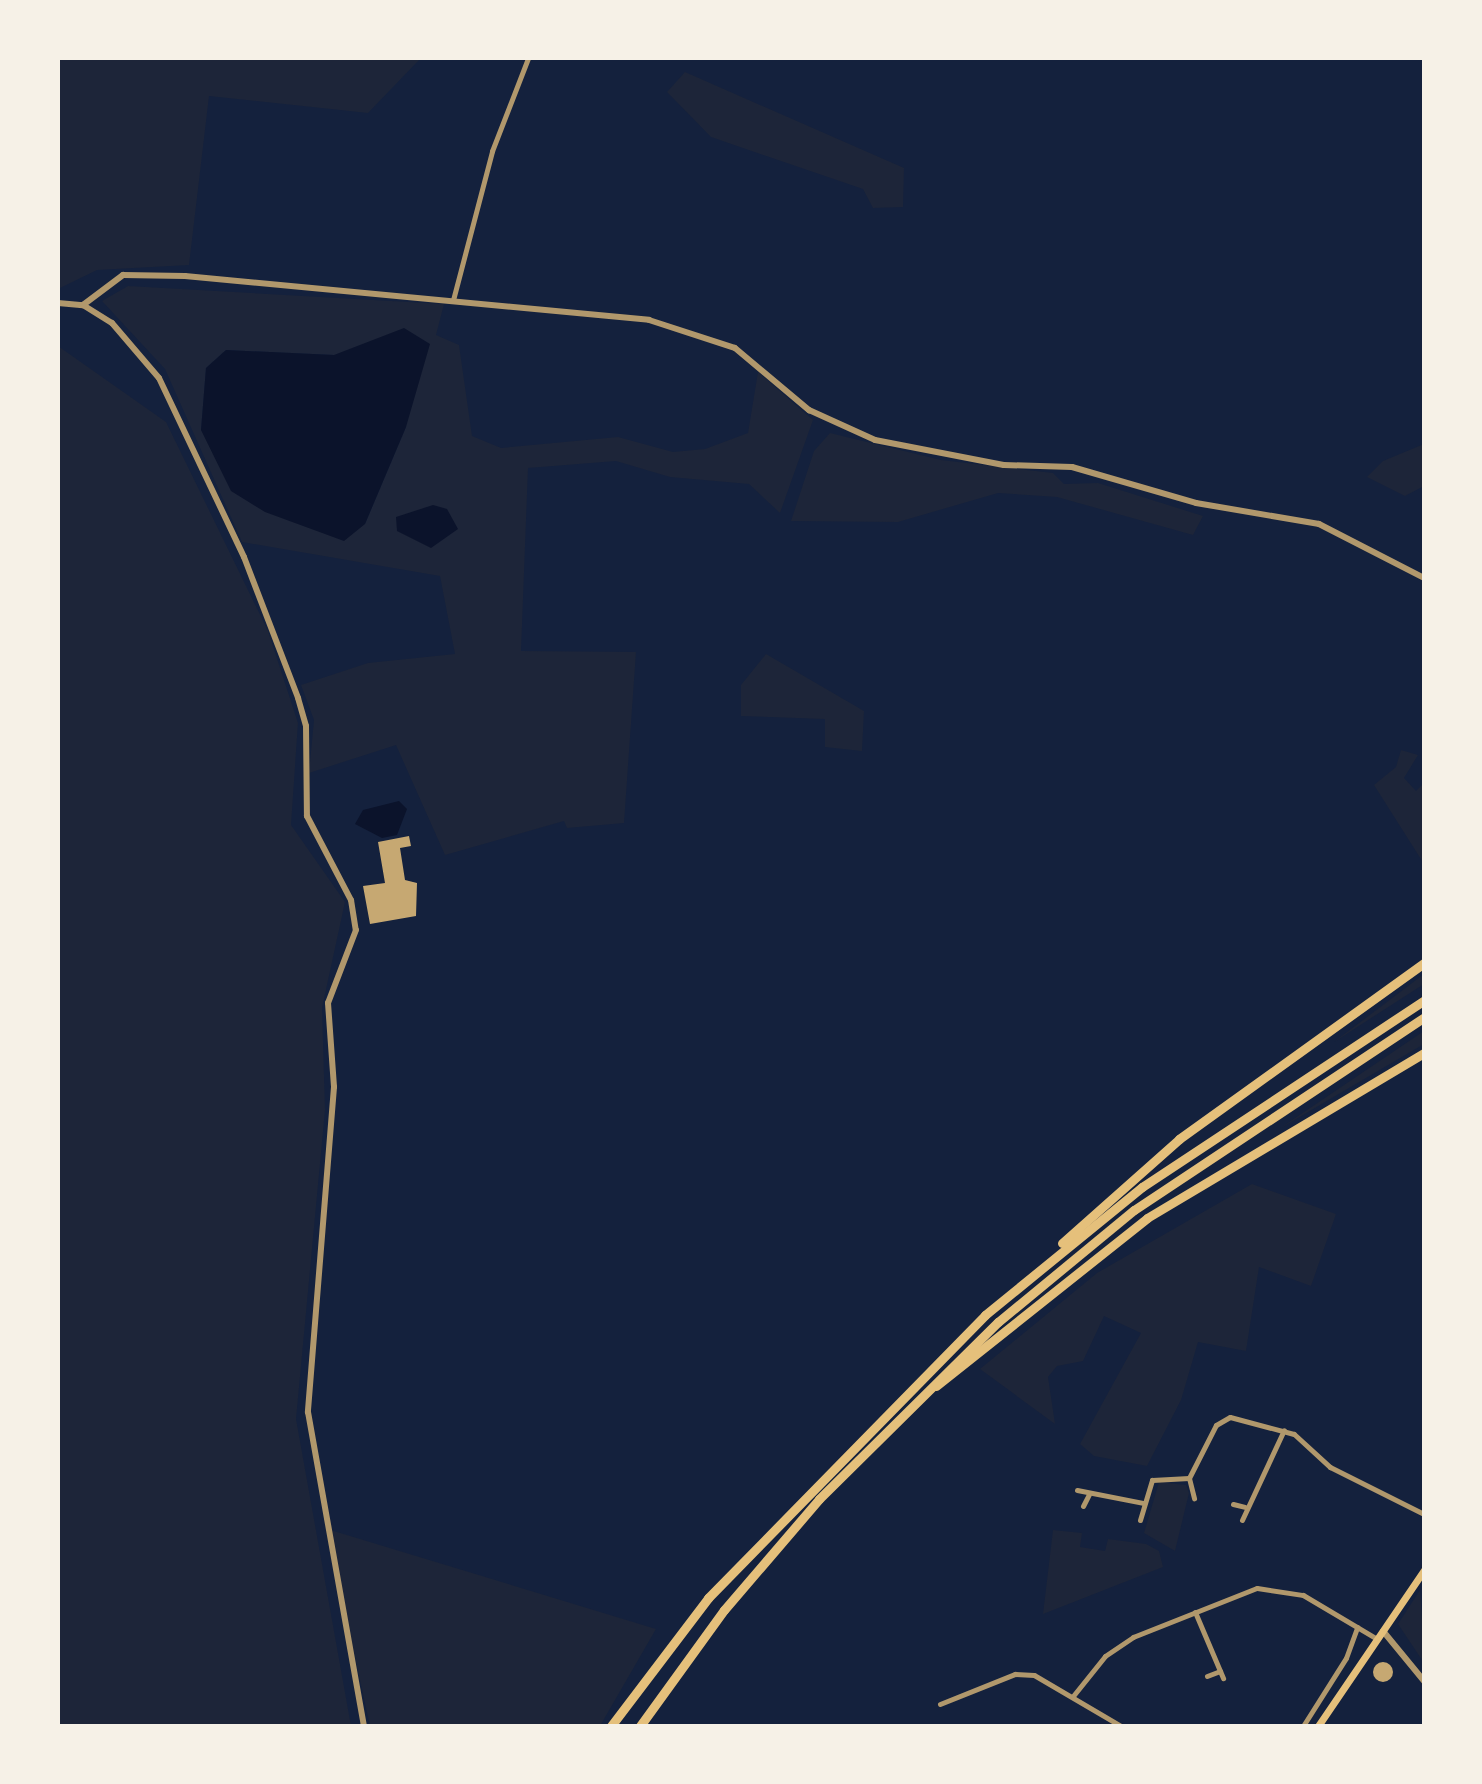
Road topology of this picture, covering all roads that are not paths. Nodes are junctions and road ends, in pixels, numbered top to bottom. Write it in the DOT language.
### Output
graph roads {
  1 [pos="528,58"];
  2 [pos="453,300"];
  3 [pos="58,303"];
  4 [pos="83,305"];
  5 [pos="1422,573"];
  6 [pos="1424,963"];
  7 [pos="1424,1000"];
  8 [pos="1424,1017"];
  9 [pos="1424,1053"];
  10 [pos="1038,1269"];
  11 [pos="895,1419"];
  12 [pos="1284,1430"];
  13 [pos="1189,1478"];
  14 [pos="1077,1490"];
  15 [pos="1089,1494"];
  16 [pos="1194,1498"];
  17 [pos="1143,1503"];
  18 [pos="1233,1504"];
  19 [pos="1083,1506"];
  20 [pos="1245,1507"];
  21 [pos="1424,1514"];
  22 [pos="1140,1520"];
  23 [pos="1242,1520"];
  24 [pos="1424,1570"];
  25 [pos="1195,1612"];
  26 [pos="1357,1627"];
  27 [pos="1383,1631"];
  28 [pos="1377,1639"];
  29 [pos="1220,1671"];
  30 [pos="1207,1676"];
  31 [pos="1223,1678"];
  32 [pos="1424,1681"];
  33 [pos="1073,1696"];
  34 [pos="940,1704"];
  35 [pos="364,1726"];
  36 [pos="611,1726"];
  37 [pos="640,1726"];
  38 [pos="1121,1726"];
  39 [pos="1303,1726"];
  40 [pos="1318,1726"];
  1 -- 2 [label="street"];
  2 -- 4 [label="street"];
  2 -- 5 [label="street"];
  3 -- 4 [label="street"];
  4 -- 35 [label="street"];
  6 -- 10 [label="highway"];
  7 -- 10 [label="highway"];
  8 -- 11 [label="highway"];
  9 -- 11 [label="highway"];
  10 -- 36 [label="highway"];
  11 -- 37 [label="highway"];
  12 -- 13 [label="street"];
  12 -- 20 [label="street"];
  12 -- 21 [label="street"];
  13 -- 16 [label="street"];
  13 -- 17 [label="street"];
  14 -- 15 [label="street"];
  15 -- 17 [label="street"];
  15 -- 19 [label="street"];
  17 -- 22 [label="street"];
  18 -- 20 [label="street"];
  20 -- 23 [label="street"];
  24 -- 27 [label="main road"];
  25 -- 26 [label="street"];
  25 -- 29 [label="street"];
  25 -- 33 [label="street"];
  26 -- 28 [label="street"];
  26 -- 39 [label="street"];
  27 -- 28 [label="main road"];
  27 -- 32 [label="street"];
  28 -- 40 [label="main road"];
  29 -- 30 [label="street"];
  29 -- 31 [label="street"];
  33 -- 34 [label="street"];
  33 -- 38 [label="street"];
}
